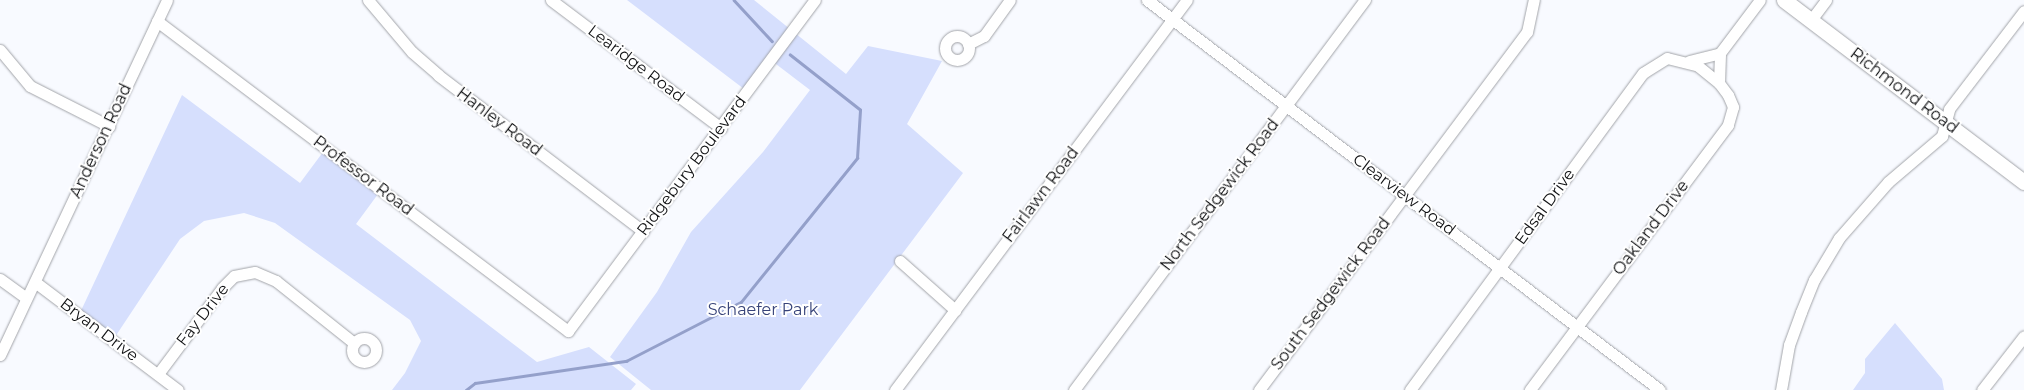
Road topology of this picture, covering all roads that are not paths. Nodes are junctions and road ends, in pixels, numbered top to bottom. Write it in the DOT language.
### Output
graph roads {
  1 [pos="167,0"];
  2 [pos="368,0"];
  3 [pos="551,0"];
  4 [pos="815,0"];
  5 [pos="1010,0"];
  6 [pos="1147,0"];
  7 [pos="1187,0"];
  8 [pos="1366,0"];
  9 [pos="1534,0"];
  10 [pos="1760,0"];
  11 [pos="1784,0"];
  12 [pos="1826,0"];
  13 [pos="2024,11"];
  14 [pos="1172,20"];
  15 [pos="1811,20"];
  16 [pos="157,21"];
  17 [pos="968,44"];
  18 [pos="0,50"];
  19 [pos="1720,53"];
  20 [pos="1693,63"];
  21 [pos="1719,83"];
  22 [pos="1286,106"];
  23 [pos="1946,123"];
  24 [pos="108,126"];
  25 [pos="721,128"];
  26 [pos="2024,182"];
  27 [pos="1404,196"];
  28 [pos="643,231"];
  29 [pos="900,261"];
  30 [pos="1500,268"];
  31 [pos="0,279"];
  32 [pos="35,282"];
  33 [pos="26,298"];
  34 [pos="955,310"];
  35 [pos="1578,327"];
  36 [pos="568,332"];
  37 [pos="2024,336"];
  38 [pos="354,343"];
  39 [pos="0,356"];
  40 [pos="158,374"];
  41 [pos="178,390"];
  42 [pos="895,390"];
  43 [pos="1074,390"];
  44 [pos="1259,390"];
  45 [pos="1410,390"];
  46 [pos="1530,390"];
  47 [pos="1660,390"];
  48 [pos="1780,390"];
  49 [pos="1982,390"];
  1 -- 16 [label="street, Anderson Road"];
  2 -- 28 [label="street, Hanley Road"];
  3 -- 25 [label="street, Learidge Road"];
  4 -- 25 [label="street, Ridgebury Boulevard"];
  5 -- 17 [label="street"];
  6 -- 14 [label="street, Clearview Road"];
  7 -- 14 [label="street, Fairlawn Road"];
  8 -- 22 [label="street, North Sedgewick Road"];
  9 -- 27 [label="street, South Sedgewick Road"];
  10 -- 19 [label="street"];
  11 -- 15 [label="main road, Richmond Road"];
  12 -- 15 [label="street"];
  13 -- 23 [label="street"];
  14 -- 22 [label="street, Clearview Road"];
  14 -- 34 [label="street, Fairlawn Road"];
  15 -- 23 [label="main road, Richmond Road"];
  16 -- 24 [label="street, Anderson Road"];
  16 -- 36 [label="street, Professor Road"];
  18 -- 24 [label="street"];
  19 -- 20 [label="street, Edsal Drive"];
  19 -- 21 [label="street"];
  20 -- 21 [label="street, Oakland Drive"];
  20 -- 30 [label="street, Edsal Drive"];
  21 -- 35 [label="street, Oakland Drive"];
  22 -- 27 [label="street, Clearview Road"];
  22 -- 43 [label="street, North Sedgewick Road"];
  23 -- 26 [label="main road, Richmond Road"];
  23 -- 48 [label="street"];
  24 -- 32 [label="street, Anderson Road"];
  25 -- 28 [label="street, Ridgebury Boulevard"];
  27 -- 30 [label="street, Clearview Road"];
  27 -- 44 [label="street, South Sedgewick Road"];
  28 -- 36 [label="street, Ridgebury Boulevard"];
  29 -- 34 [label="street"];
  30 -- 35 [label="street, Clearview Road"];
  30 -- 45 [label="street, Edsal Drive"];
  31 -- 33 [label="street"];
  32 -- 33 [label="street"];
  32 -- 40 [label="street, Bryan Drive"];
  33 -- 39 [label="street"];
  34 -- 42 [label="street, Fairlawn Road"];
  35 -- 46 [label="street, Oakland Drive"];
  35 -- 47 [label="street, Clearview Road"];
  37 -- 49 [label="street"];
  38 -- 40 [label="street, Fay Drive"];
  40 -- 41 [label="street, Bryan Drive"];
}
